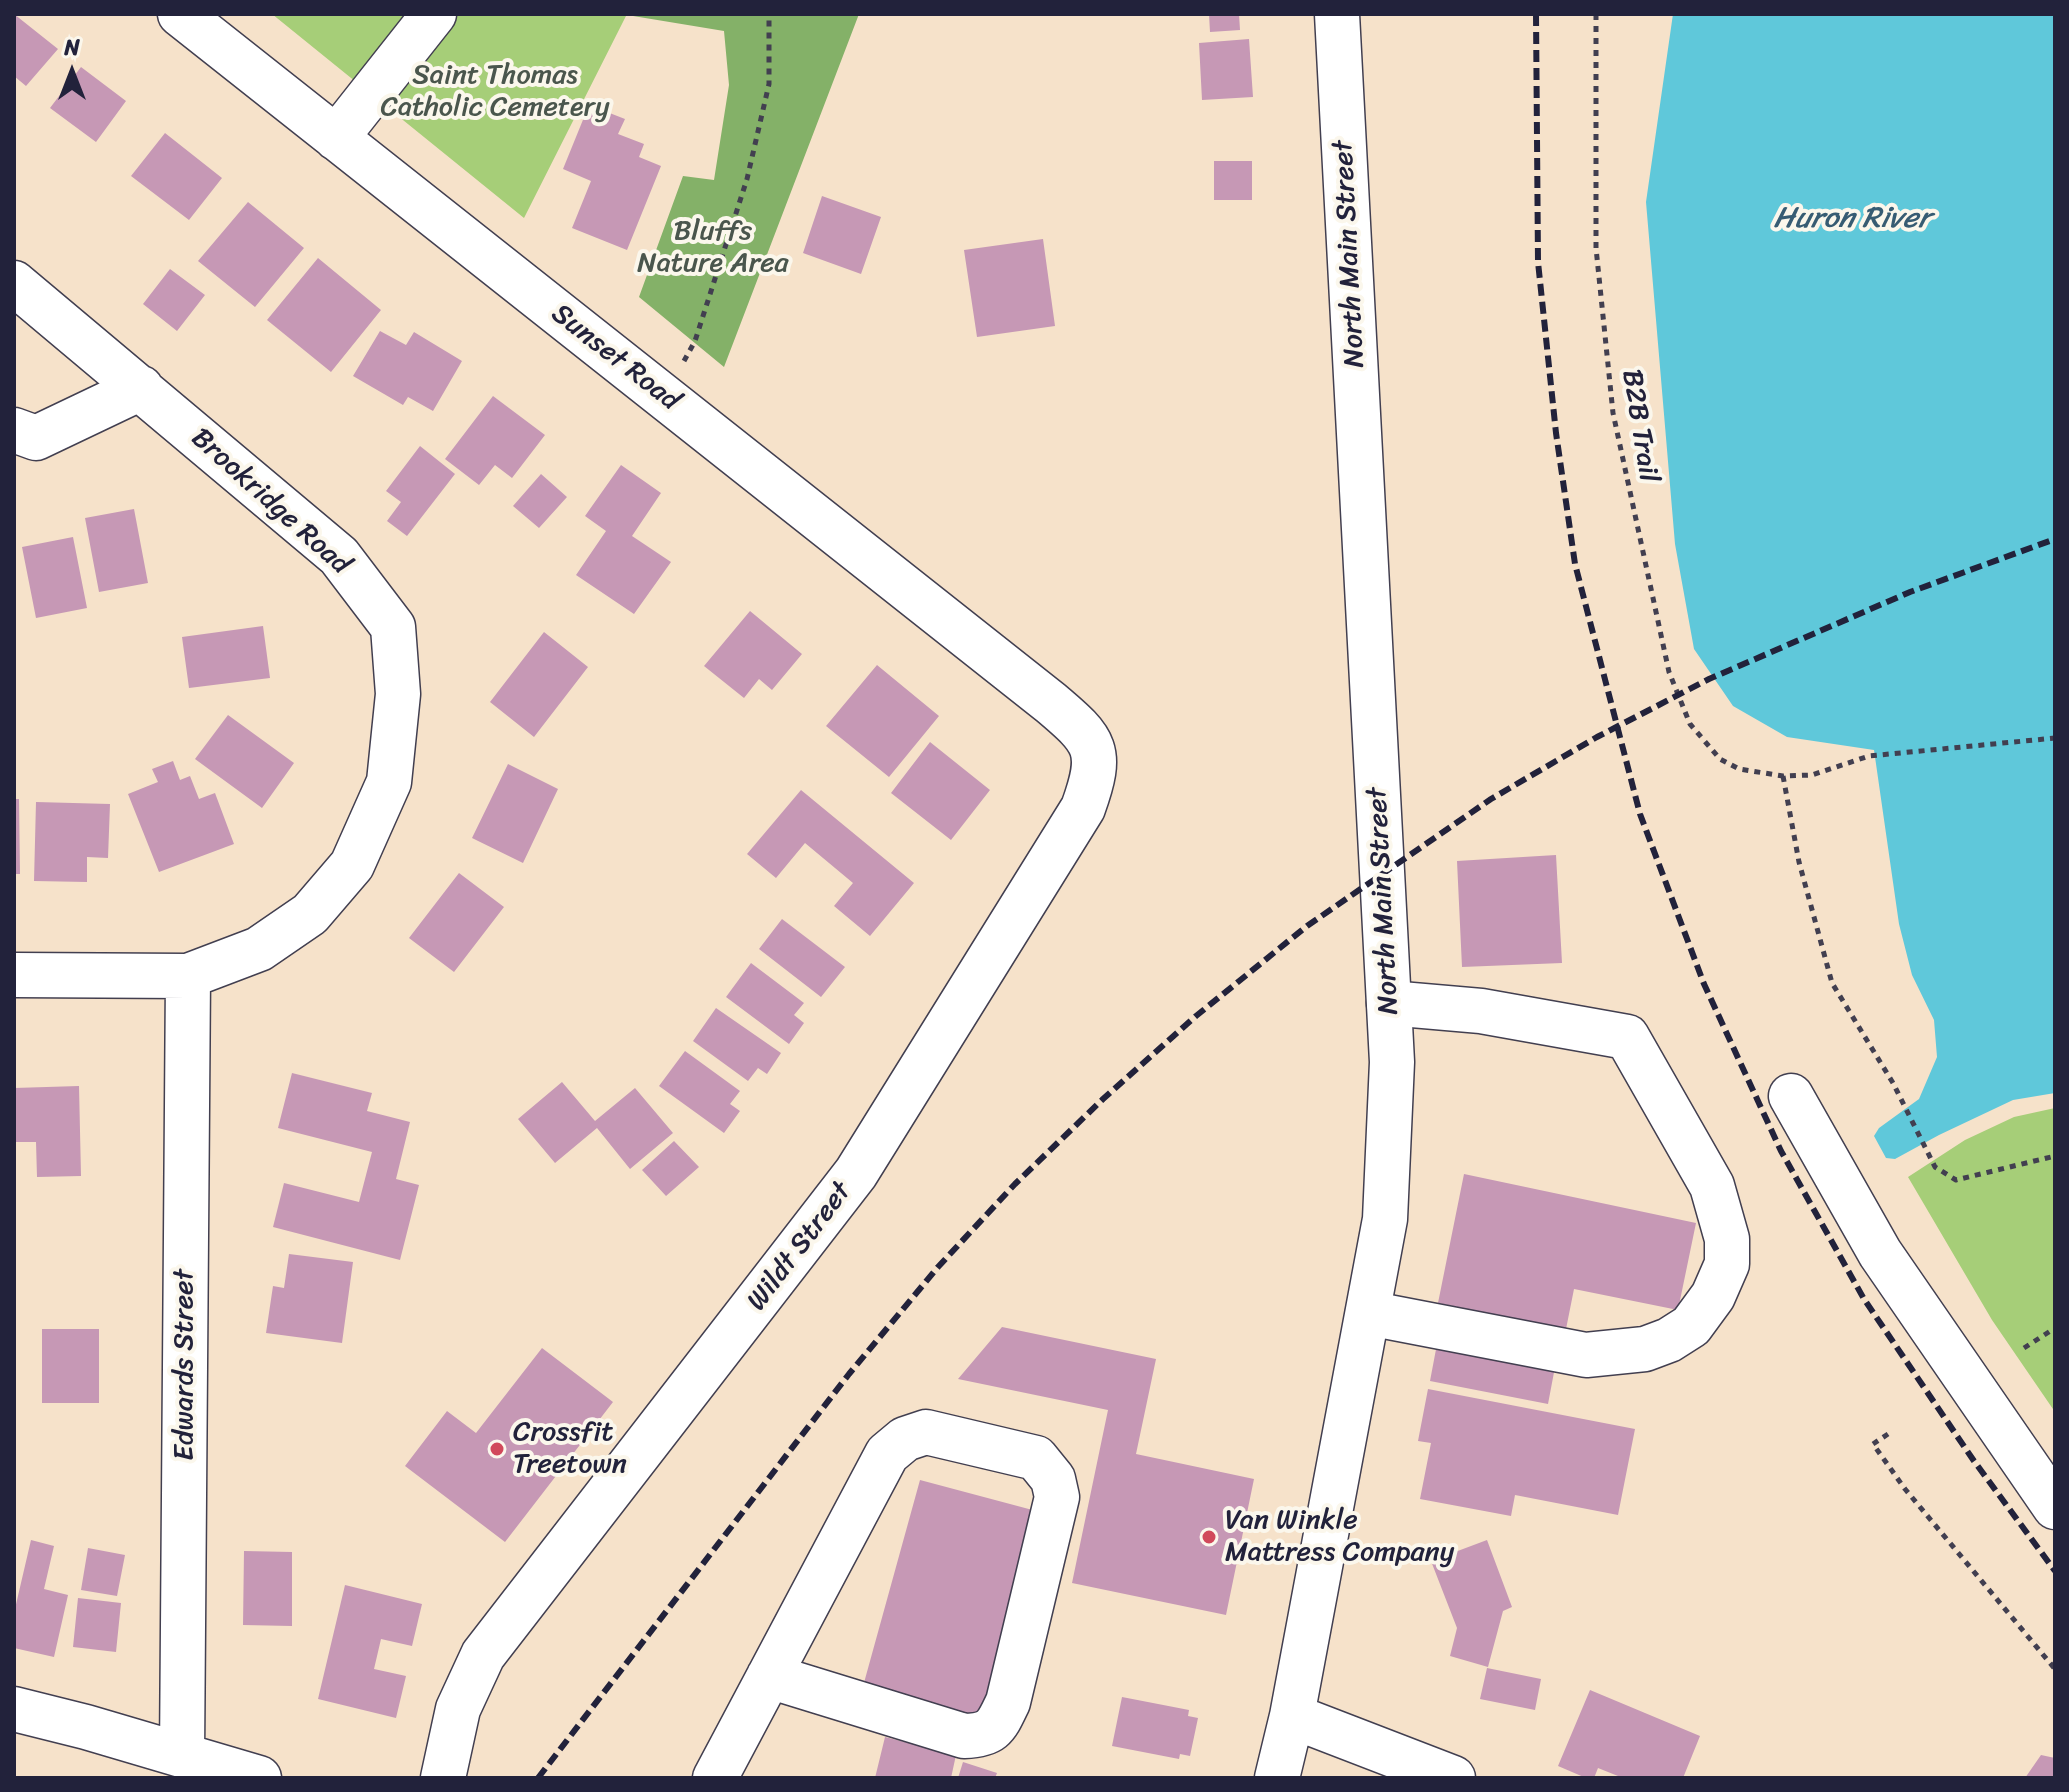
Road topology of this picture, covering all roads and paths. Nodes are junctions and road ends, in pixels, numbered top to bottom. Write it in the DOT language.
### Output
graph roads {
  1 [pos="180,14"];
  2 [pos="434,14"];
  3 [pos="769,14"];
  4 [pos="1337,14"];
  5 [pos="1596,14"];
  6 [pos="336,138"];
  7 [pos="14,283"];
  8 [pos="141,388"];
  9 [pos="664,397"];
  10 [pos="14,430"];
  11 [pos="1051,703"];
  12 [pos="2055,738"];
  13 [pos="1783,776"];
  14 [pos="14,975"];
  15 [pos="188,976"];
  16 [pos="1389,1003"];
  17 [pos="1791,1096"];
  18 [pos="2055,1156"];
  19 [pos="1368,1313"];
  20 [pos="2055,1328"];
  21 [pos="2024,1348"];
  22 [pos="1888,1434"];
  23 [pos="2055,1507"];
  24 [pos="2055,1669"];
  25 [pos="769,1676"];
  26 [pos="14,1709"];
  27 [pos="1292,1716"];
  28 [pos="182,1755"];
  29 [pos="259,1778"];
  30 [pos="443,1778"];
  31 [pos="715,1778"];
  32 [pos="1277,1778"];
  33 [pos="1453,1778"];
  1 -- 6 [label="street, Sunset Road"];
  2 -- 6 [label="street"];
  3 -- 9 [label="path"];
  4 -- 16 [label="street, North Main Street"];
  5 -- 13 [label="path, B2B Trail"];
  6 -- 9 [label="street, Sunset Road"];
  7 -- 8 [label="street, Brookridge Road"];
  8 -- 10 [label="street"];
  8 -- 15 [label="street, Brookridge Road"];
  9 -- 11 [label="street, Sunset Road"];
  11 -- 30 [label="street, Wildt Street"];
  12 -- 13 [label="path, B2B Trail"];
  13 -- 18 [label="path"];
  14 -- 15 [label="street"];
  15 -- 28 [label="street, Edwards Street"];
  16 -- 19 [label="street, North Main Street"];
  16 -- 19 [label="street"];
  17 -- 23 [label="street"];
  19 -- 27 [label="street, North Main Street"];
  20 -- 21 [label="path"];
  22 -- 24 [label="path"];
  25 -- 25 [label="street"];
  25 -- 31 [label="street"];
  26 -- 28 [label="street"];
  27 -- 32 [label="street, North Main Street"];
  27 -- 33 [label="street"];
  28 -- 29 [label="street"];
}
